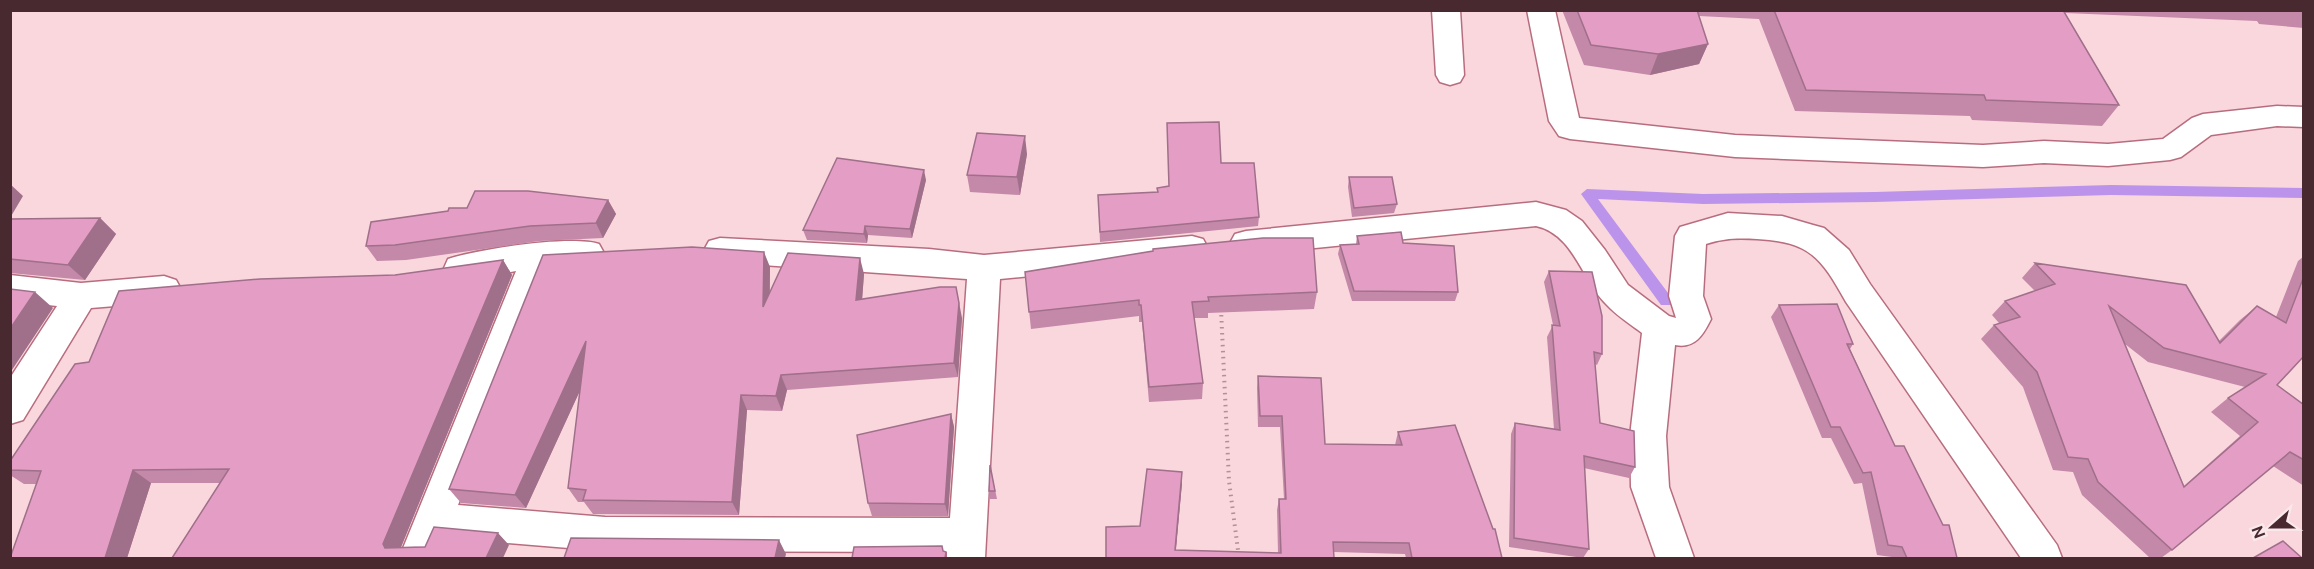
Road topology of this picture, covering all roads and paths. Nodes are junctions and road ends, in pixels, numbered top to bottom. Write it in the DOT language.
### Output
graph roads {
  1 [pos="1446,10"];
  2 [pos="1540,10"];
  3 [pos="1450,75"];
  4 [pos="2304,117"];
  5 [pos="1218,245"];
  6 [pos="688,249"];
  7 [pos="618,252"];
  8 [pos="539,256"];
  9 [pos="984,268"];
  10 [pos="434,272"];
  11 [pos="194,286"];
  12 [pos="10,288"];
  13 [pos="81,296"];
  14 [pos="1660,328"];
  15 [pos="10,409"];
  16 [pos="433,520"];
  17 [pos="967,547"];
  18 [pos="418,558"];
  19 [pos="1239,558"];
  20 [pos="1675,558"];
  21 [pos="2043,558"];
  1 -- 3 [label="street"];
  2 -- 4 [label="street"];
  5 -- 9 [label="street"];
  5 -- 14 [label="street"];
  5 -- 19 [label="path"];
  6 -- 9 [label="street"];
  7 -- 8 [label="street"];
  8 -- 10 [label="street"];
  8 -- 16 [label="street"];
  9 -- 17 [label="street"];
  11 -- 13 [label="street"];
  12 -- 13 [label="street"];
  13 -- 15 [label="street"];
  14 -- 20 [label="street"];
  14 -- 21 [label="street"];
  16 -- 17 [label="street"];
  16 -- 18 [label="street"];
}
